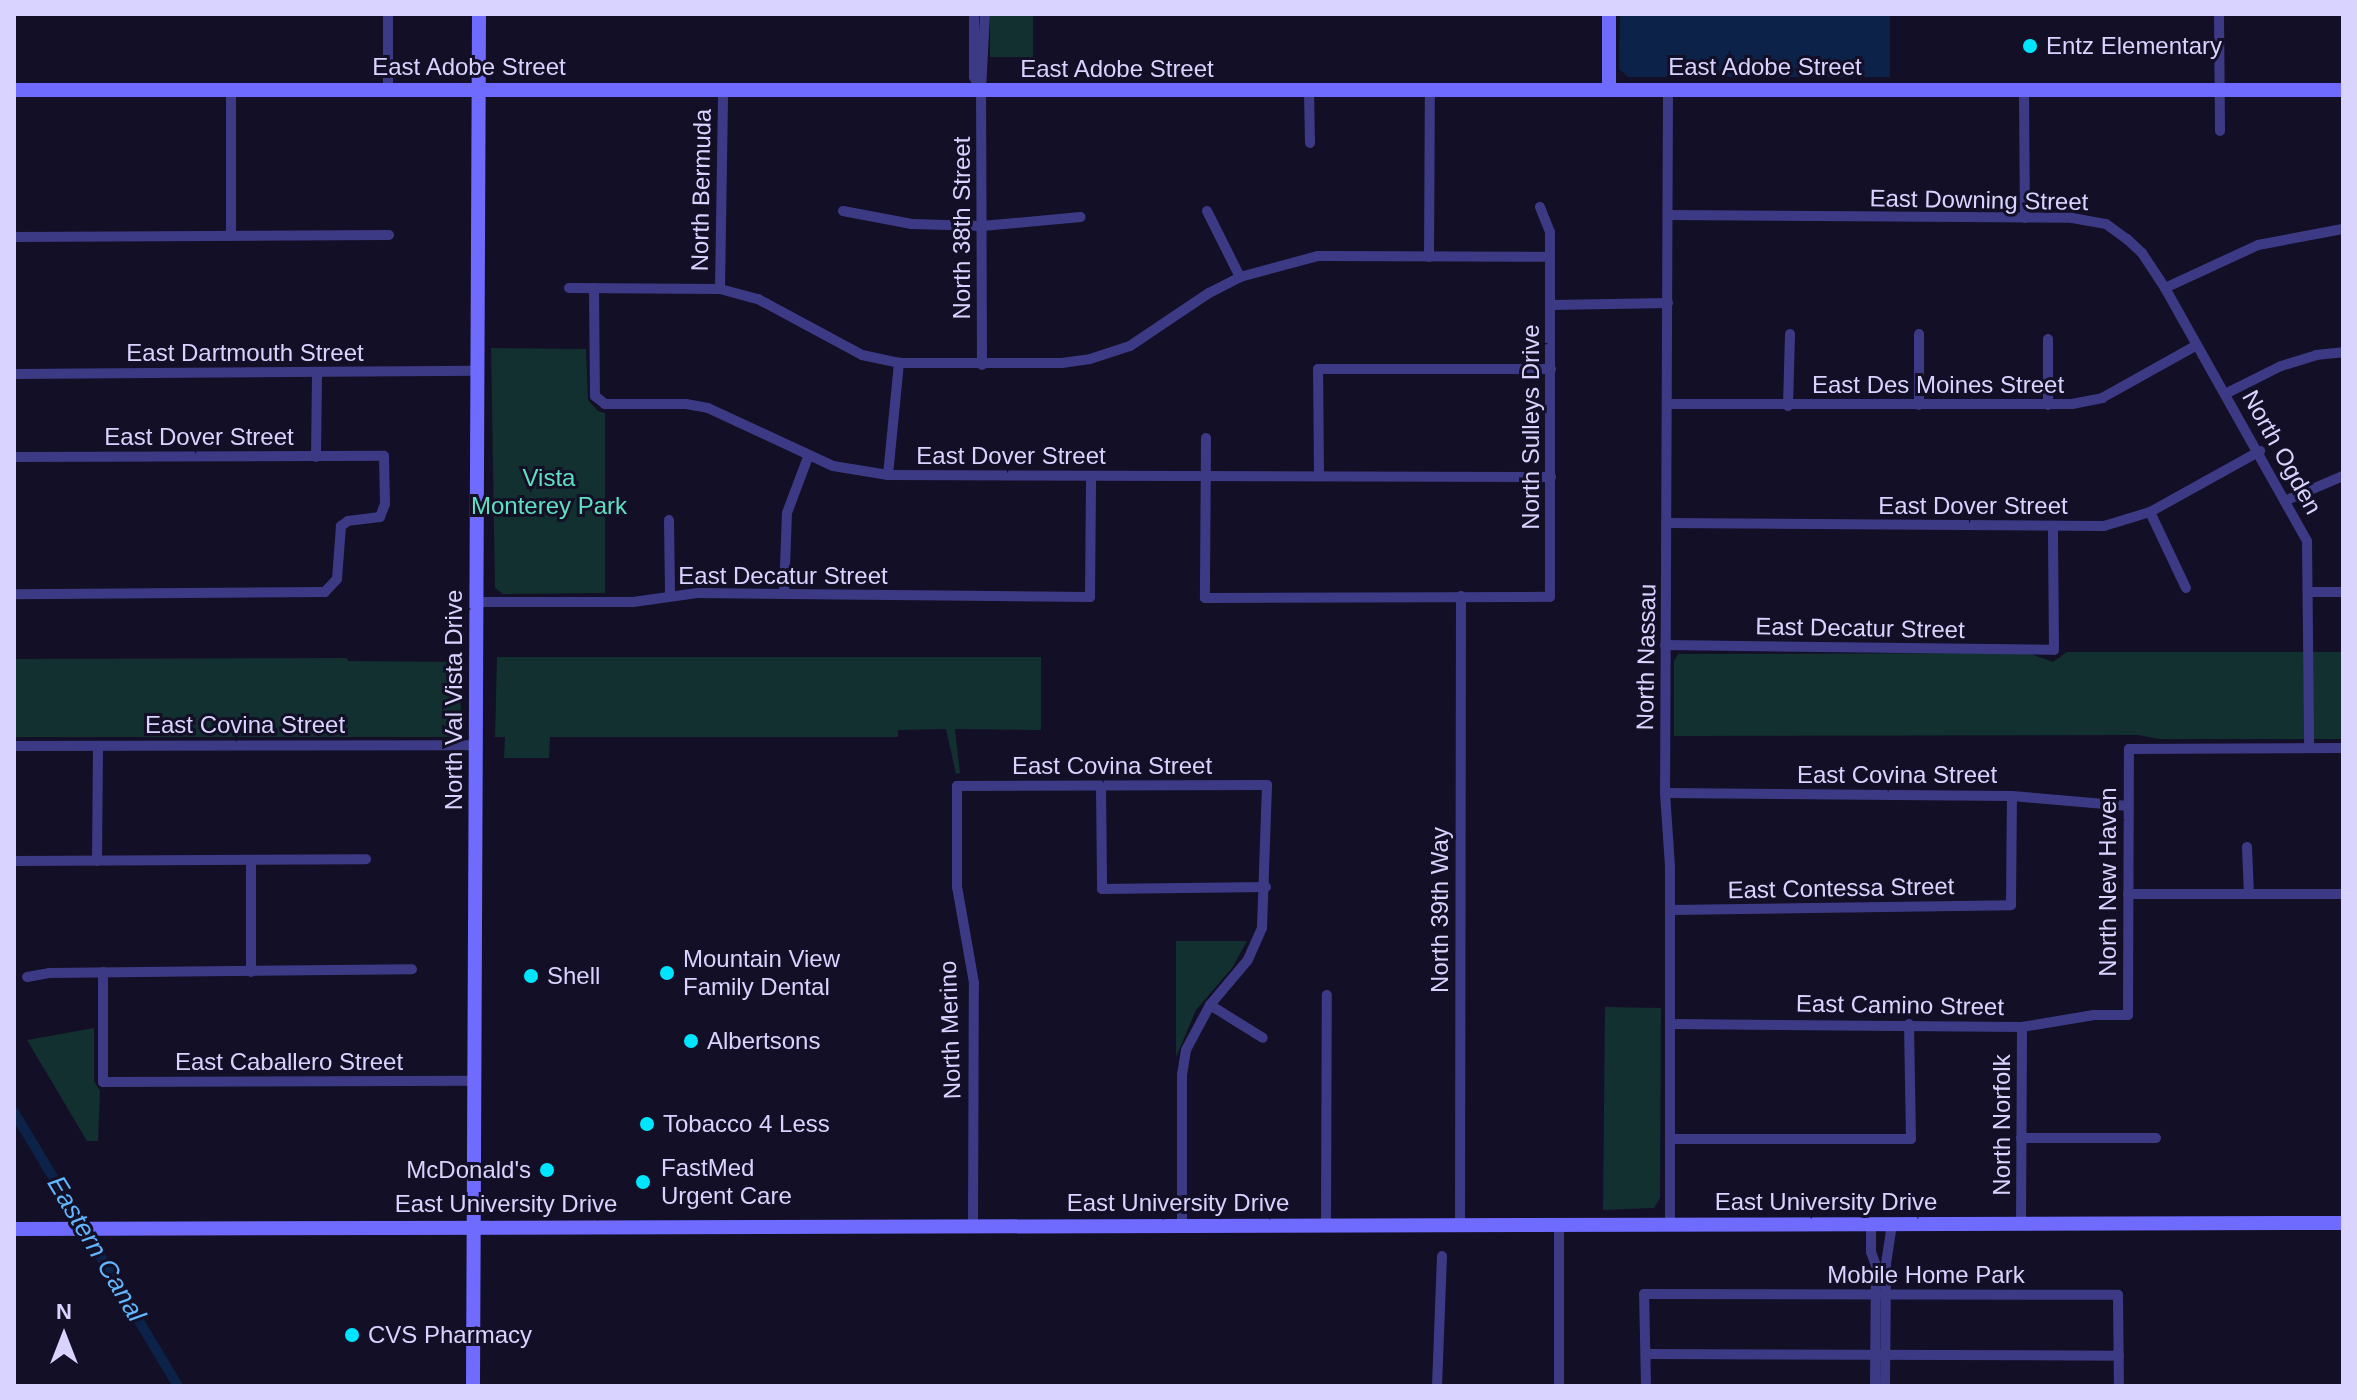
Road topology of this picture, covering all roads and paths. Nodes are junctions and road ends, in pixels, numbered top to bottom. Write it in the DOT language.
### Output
graph roads {
  1 [pos="388,14"];
  2 [pos="479,14"];
  3 [pos="974,14"];
  4 [pos="985,14"];
  5 [pos="1609,14"];
  6 [pos="2219,14"];
  7 [pos="980,35"];
  8 [pos="388,88"];
  9 [pos="479,88"];
  10 [pos="2024,88"];
  11 [pos="231,89"];
  12 [pos="14,90"];
  13 [pos="981,90"];
  14 [pos="1609,90"];
  15 [pos="1668,90"];
  16 [pos="2220,90"];
  17 [pos="2343,90"];
  18 [pos="723,91"];
  19 [pos="1309,91"];
  20 [pos="1430,92"];
  21 [pos="2220,131"];
  22 [pos="1310,143"];
  23 [pos="1540,207"];
  24 [pos="843,211"];
  25 [pos="1207,211"];
  26 [pos="1668,215"];
  27 [pos="1081,217"];
  28 [pos="2025,218"];
  29 [pos="982,226"];
  30 [pos="2343,229"];
  31 [pos="389,235"];
  32 [pos="231,236"];
  33 [pos="14,237"];
  34 [pos="1429,257"];
  35 [pos="1550,257"];
  36 [pos="1240,277"];
  37 [pos="569,288"];
  38 [pos="594,288"];
  39 [pos="2165,288"];
  40 [pos="720,289"];
  41 [pos="1668,303"];
  42 [pos="1551,305"];
  43 [pos="1790,334"];
  44 [pos="1919,334"];
  45 [pos="2048,339"];
  46 [pos="2195,346"];
  47 [pos="2343,352"];
  48 [pos="899,363"];
  49 [pos="982,365"];
  50 [pos="1551,369"];
  51 [pos="477,371"];
  52 [pos="317,373"];
  53 [pos="14,374"];
  54 [pos="2227,393"];
  55 [pos="1667,404"];
  56 [pos="1919,405"];
  57 [pos="2048,405"];
  58 [pos="1788,406"];
  59 [pos="1206,438"];
  60 [pos="2260,451"];
  61 [pos="14,457"];
  62 [pos="316,457"];
  63 [pos="808,457"];
  64 [pos="888,475"];
  65 [pos="1319,475"];
  66 [pos="1205,476"];
  67 [pos="2343,476"];
  68 [pos="1091,477"];
  69 [pos="1551,477"];
  70 [pos="2287,500"];
  71 [pos="2150,512"];
  72 [pos="669,520"];
  73 [pos="1668,523"];
  74 [pos="2053,527"];
  75 [pos="2186,588"];
  76 [pos="2309,592"];
  77 [pos="2343,592"];
  78 [pos="14,594"];
  79 [pos="784,594"];
  80 [pos="670,595"];
  81 [pos="1461,596"];
  82 [pos="477,602"];
  83 [pos="1665,645"];
  84 [pos="475,745"];
  85 [pos="14,746"];
  86 [pos="98,746"];
  87 [pos="2309,748"];
  88 [pos="2343,748"];
  89 [pos="957,786"];
  90 [pos="1101,786"];
  91 [pos="1665,793"];
  92 [pos="2012,796"];
  93 [pos="2128,806"];
  94 [pos="2247,847"];
  95 [pos="366,859"];
  96 [pos="251,860"];
  97 [pos="14,861"];
  98 [pos="97,861"];
  99 [pos="1266,887"];
  100 [pos="2128,894"];
  101 [pos="2249,894"];
  102 [pos="2343,894"];
  103 [pos="1671,910"];
  104 [pos="412,969"];
  105 [pos="103,972"];
  106 [pos="251,972"];
  107 [pos="27,977"];
  108 [pos="1327,995"];
  109 [pos="1210,1005"];
  110 [pos="2128,1015"];
  111 [pos="1670,1024"];
  112 [pos="1909,1024"];
  113 [pos="2022,1027"];
  114 [pos="1263,1038"];
  115 [pos="475,1081"];
  116 [pos="2021,1138"];
  117 [pos="2156,1138"];
  118 [pos="1671,1139"];
  119 [pos="2343,1223"];
  120 [pos="1670,1224"];
  121 [pos="1871,1224"];
  122 [pos="1892,1224"];
  123 [pos="2021,1224"];
  124 [pos="1326,1225"];
  125 [pos="1460,1225"];
  126 [pos="1559,1225"];
  127 [pos="973,1226"];
  128 [pos="1182,1226"];
  129 [pos="474,1227"];
  130 [pos="14,1229"];
  131 [pos="1442,1256"];
  132 [pos="1881,1296"];
  133 [pos="1646,1354"];
  134 [pos="1881,1355"];
  135 [pos="2119,1356"];
  136 [pos="473,1386"];
  137 [pos="1437,1386"];
  138 [pos="1559,1386"];
  139 [pos="1646,1386"];
  140 [pos="1875,1386"];
  141 [pos="1885,1386"];
  142 [pos="2119,1386"];
  1 -- 8 [label="street"];
  2 -- 9 [label="main road, North Val Vista Drive"];
  3 -- 7 [label="street, North 38th Street"];
  4 -- 7 [label="street, North 38th Street"];
  5 -- 14 [label="main road"];
  6 -- 16 [label="street"];
  7 -- 13 [label="street, North 38th Street"];
  8 -- 9 [label="main road, East Adobe Street"];
  8 -- 11 [label="main road, East Adobe Street"];
  9 -- 18 [label="main road, East Adobe Street"];
  9 -- 51 [label="main road, North Val Vista Drive"];
  10 -- 15 [label="main road, East Adobe Street"];
  10 -- 16 [label="main road, East Adobe Street"];
  10 -- 28 [label="street"];
  11 -- 12 [label="main road, East Adobe Street"];
  11 -- 32 [label="street"];
  13 -- 18 [label="main road, East Adobe Street"];
  13 -- 19 [label="main road, East Adobe Street"];
  13 -- 29 [label="street, North 38th Street"];
  14 -- 15 [label="main road, East Adobe Street"];
  14 -- 20 [label="main road, East Adobe Street"];
  15 -- 26 [label="street, North Nassau"];
  16 -- 17 [label="main road, East Adobe Street"];
  16 -- 21 [label="street"];
  18 -- 40 [label="street, North Bermuda"];
  19 -- 20 [label="main road, East Adobe Street"];
  19 -- 22 [label="street"];
  20 -- 34 [label="street"];
  23 -- 35 [label="street, North Sulleys Drive"];
  24 -- 29 [label="street"];
  25 -- 36 [label="street"];
  26 -- 28 [label="street, East Downing Street"];
  26 -- 41 [label="street, North Nassau"];
  27 -- 29 [label="street"];
  28 -- 39 [label="street, East Downing Street"];
  29 -- 49 [label="street, North 38th Street"];
  30 -- 39 [label="street"];
  31 -- 32 [label="street"];
  32 -- 33 [label="street"];
  34 -- 35 [label="street"];
  34 -- 36 [label="street"];
  35 -- 42 [label="street, North Sulleys Drive"];
  36 -- 49 [label="street"];
  37 -- 38 [label="street"];
  38 -- 40 [label="street"];
  38 -- 63 [label="street, East Dover Street"];
  39 -- 46 [label="street, North Ogden"];
  40 -- 48 [label="street"];
  41 -- 42 [label="street"];
  41 -- 55 [label="street, North Nassau"];
  42 -- 50 [label="street, North Sulleys Drive"];
  43 -- 58 [label="street"];
  44 -- 56 [label="street"];
  45 -- 57 [label="street"];
  46 -- 54 [label="street, North Ogden"];
  46 -- 57 [label="street, East Des Moines Street"];
  47 -- 54 [label="street"];
  48 -- 49 [label="street"];
  48 -- 64 [label="street"];
  50 -- 65 [label="street"];
  50 -- 69 [label="street, North Sulleys Drive"];
  51 -- 52 [label="street, East Dartmouth Street"];
  51 -- 82 [label="main road, North Val Vista Drive"];
  52 -- 53 [label="street, East Dartmouth Street"];
  52 -- 62 [label="street"];
  54 -- 60 [label="street, North Ogden"];
  55 -- 58 [label="street, East Des Moines Street"];
  55 -- 73 [label="street, North Nassau"];
  56 -- 57 [label="street, East Des Moines Street"];
  56 -- 58 [label="street, East Des Moines Street"];
  59 -- 66 [label="street"];
  60 -- 70 [label="street, North Ogden"];
  60 -- 71 [label="street, East Dover Street"];
  61 -- 62 [label="street, East Dover Street"];
  62 -- 78 [label="street, East Dover Street"];
  63 -- 64 [label="street, East Dover Street"];
  63 -- 79 [label="street"];
  64 -- 68 [label="street, East Dover Street"];
  65 -- 66 [label="street, East Dover Street"];
  65 -- 69 [label="street, East Dover Street"];
  66 -- 68 [label="street, East Dover Street"];
  66 -- 81 [label="street"];
  67 -- 70 [label="street"];
  68 -- 79 [label="street, East Decatur Street"];
  69 -- 81 [label="street, North Sulleys Drive"];
  70 -- 76 [label="street, North Ogden"];
  71 -- 74 [label="street, East Dover Street"];
  71 -- 75 [label="street"];
  72 -- 80 [label="street"];
  73 -- 74 [label="street, East Dover Street"];
  73 -- 83 [label="street, North Nassau"];
  74 -- 83 [label="street, East Decatur Street"];
  76 -- 77 [label="street"];
  76 -- 87 [label="street, North Ogden"];
  79 -- 80 [label="street, East Decatur Street"];
  80 -- 82 [label="street, East Decatur Street"];
  81 -- 125 [label="street, North 39th Way"];
  82 -- 84 [label="main road, North Val Vista Drive"];
  83 -- 91 [label="street, North Nassau"];
  84 -- 86 [label="street, East Covina Street"];
  84 -- 115 [label="main road, North Val Vista Drive"];
  85 -- 86 [label="street, East Covina Street"];
  86 -- 98 [label="street"];
  87 -- 88 [label="street"];
  87 -- 93 [label="street, North New Haven"];
  89 -- 90 [label="street, East Covina Street"];
  89 -- 127 [label="street, North Merino"];
  90 -- 99 [label="street"];
  90 -- 99 [label="street, East Covina Street"];
  91 -- 92 [label="street, East Covina Street"];
  91 -- 103 [label="street, North Nassau"];
  92 -- 93 [label="street, East Covina Street"];
  92 -- 103 [label="street, East Contessa Street"];
  93 -- 100 [label="street, North New Haven"];
  94 -- 101 [label="street"];
  95 -- 96 [label="street"];
  96 -- 98 [label="street"];
  96 -- 106 [label="street"];
  97 -- 98 [label="street"];
  99 -- 109 [label="street"];
  100 -- 101 [label="street"];
  100 -- 110 [label="street, North New Haven"];
  101 -- 102 [label="street"];
  103 -- 111 [label="street, North Nassau"];
  104 -- 106 [label="street"];
  105 -- 106 [label="street"];
  105 -- 107 [label="street"];
  105 -- 115 [label="street, East Caballero Street"];
  108 -- 124 [label="street"];
  109 -- 114 [label="street"];
  109 -- 128 [label="street"];
  110 -- 113 [label="street, East Camino Street"];
  111 -- 112 [label="street, East Camino Street"];
  111 -- 118 [label="street, North Nassau"];
  112 -- 113 [label="street, East Camino Street"];
  112 -- 118 [label="street"];
  113 -- 116 [label="street, North Norfolk"];
  115 -- 129 [label="main road, North Val Vista Drive"];
  116 -- 117 [label="street"];
  116 -- 123 [label="street, North Norfolk"];
  118 -- 120 [label="street, North Nassau"];
  119 -- 123 [label="main road, East University Drive"];
  120 -- 121 [label="main road, East University Drive"];
  120 -- 126 [label="main road, East University Drive"];
  121 -- 122 [label="main road, East University Drive"];
  121 -- 132 [label="street"];
  122 -- 123 [label="main road, East University Drive"];
  122 -- 132 [label="street"];
  124 -- 125 [label="main road, East University Drive"];
  124 -- 128 [label="main road, East University Drive"];
  125 -- 126 [label="main road, East University Drive"];
  126 -- 138 [label="street"];
  127 -- 128 [label="main road, East University Drive"];
  127 -- 129 [label="main road, East University Drive"];
  129 -- 130 [label="main road, East University Drive"];
  129 -- 136 [label="main road, North Val Vista Drive"];
  131 -- 137 [label="street"];
  132 -- 133 [label="street, Mobile Home Park"];
  132 -- 134 [label="street"];
  132 -- 135 [label="street, Mobile Home Park"];
  133 -- 134 [label="street"];
  133 -- 139 [label="street"];
  134 -- 135 [label="street"];
  134 -- 140 [label="street"];
  134 -- 141 [label="street"];
  135 -- 142 [label="street, Mobile Home Park"];
}
